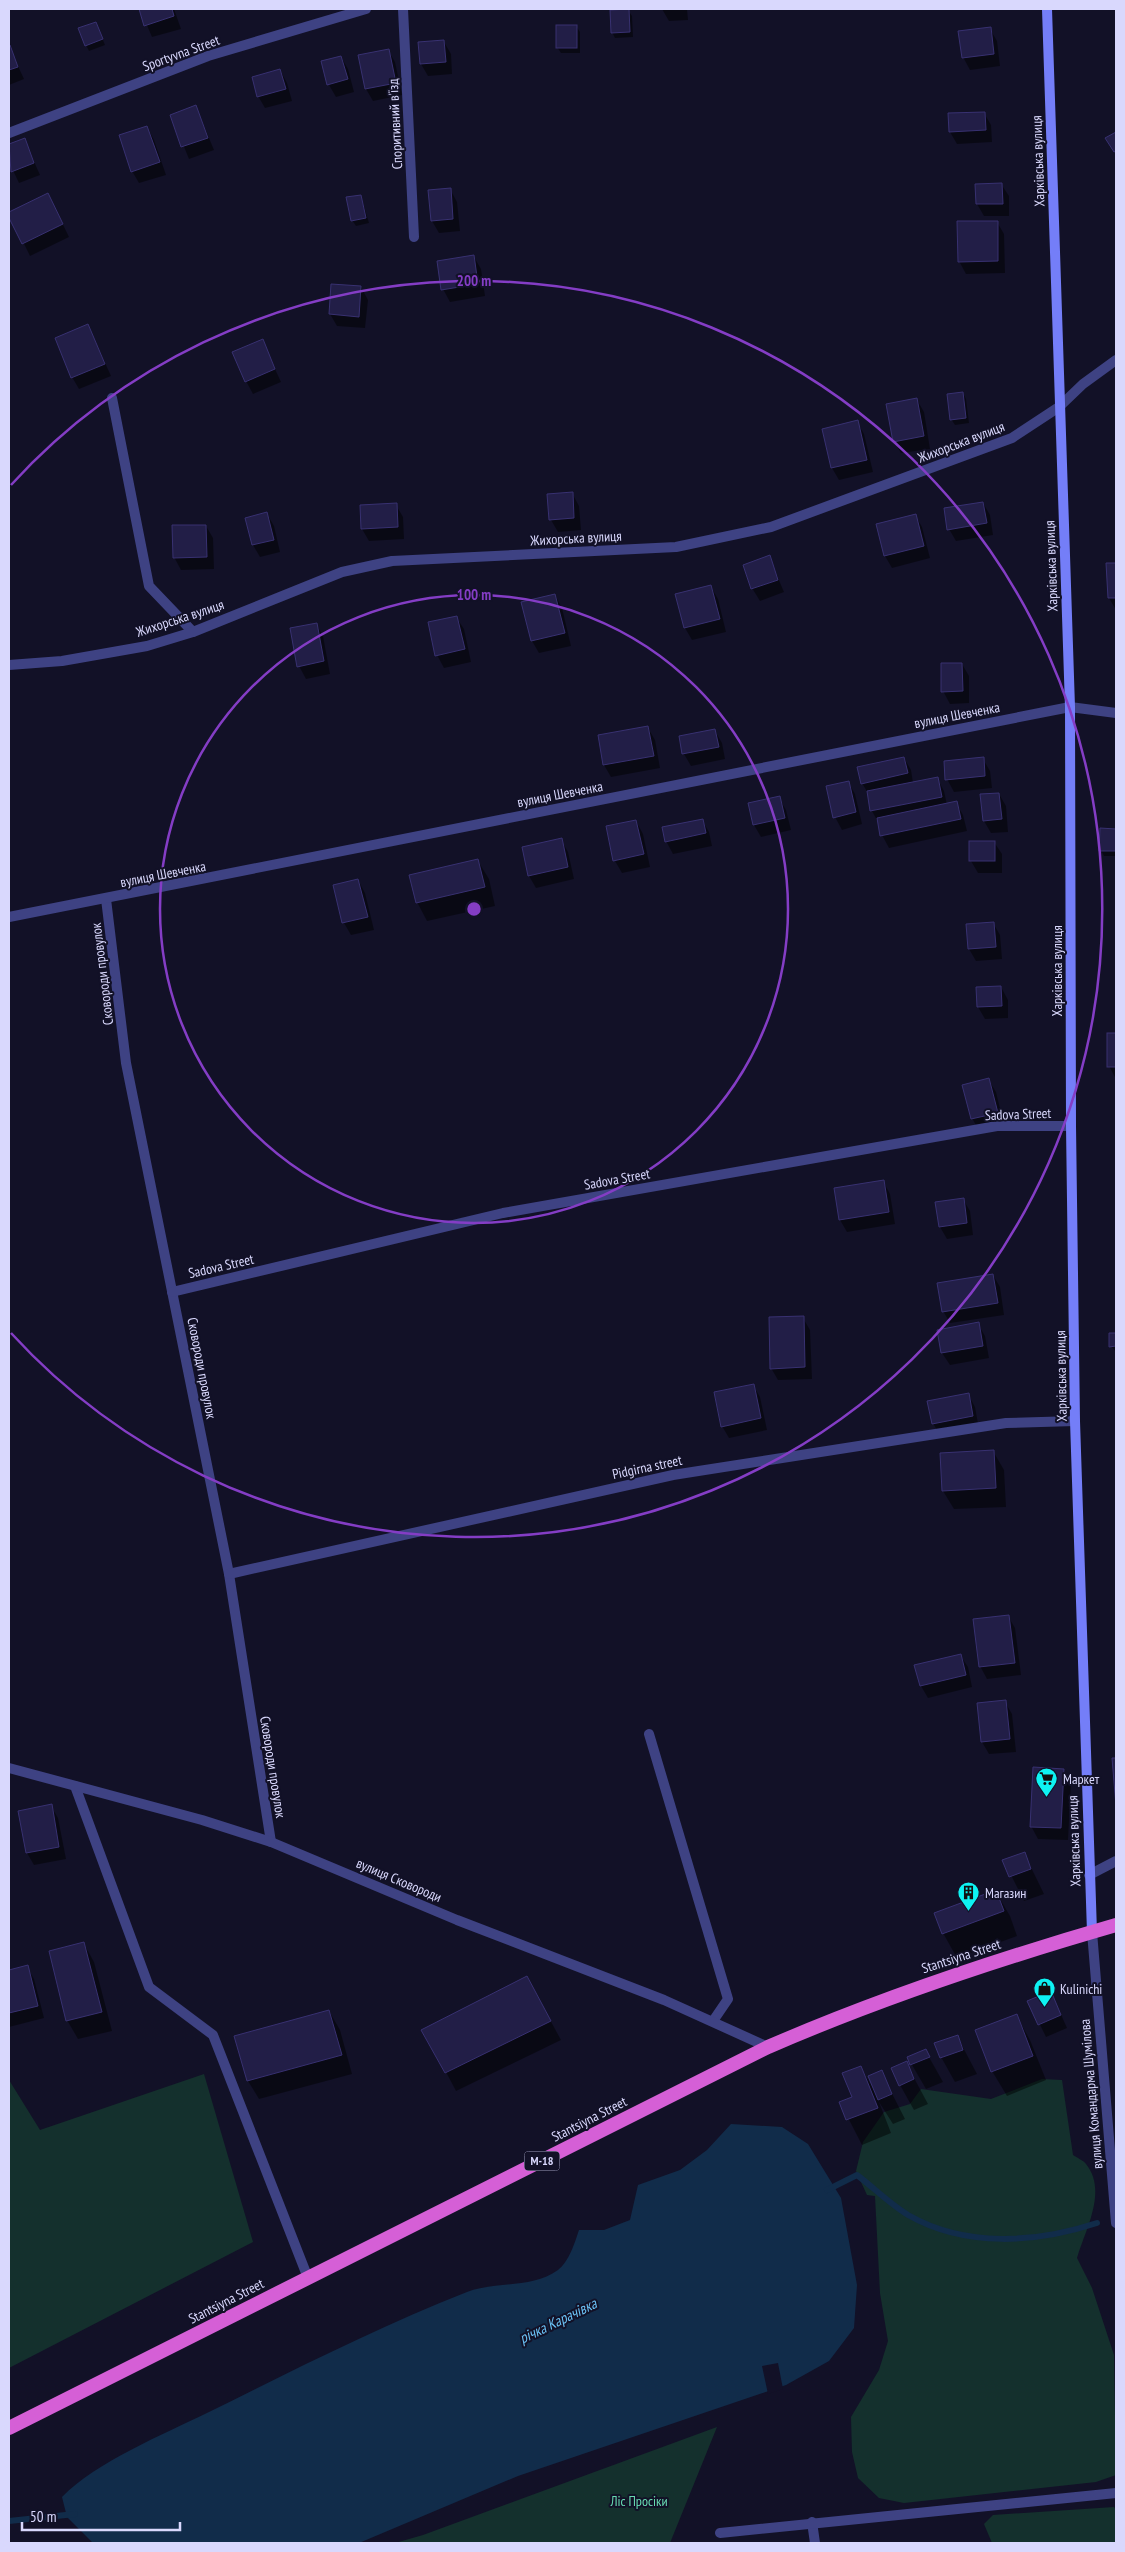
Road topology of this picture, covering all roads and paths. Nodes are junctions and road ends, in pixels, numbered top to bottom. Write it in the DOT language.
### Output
graph roads {
  1 [pos="366,9"];
  2 [pos="403,9"];
  3 [pos="1047,9"];
  4 [pos="9,133"];
  5 [pos="414,237"];
  6 [pos="1116,360"];
  7 [pos="112,398"];
  8 [pos="1059,407"];
  9 [pos="193,632"];
  10 [pos="9,665"];
  11 [pos="1070,707"];
  12 [pos="1116,713"];
  13 [pos="106,899"];
  14 [pos="9,917"];
  15 [pos="1071,1126"];
  16 [pos="172,1292"];
  17 [pos="1075,1421"];
  18 [pos="229,1574"];
  19 [pos="648,1734"];
  20 [pos="9,1768"];
  21 [pos="75,1786"];
  22 [pos="272,1842"];
  23 [pos="1116,1861"];
  24 [pos="1089,1875"];
  25 [pos="1116,1925"];
  26 [pos="1092,1932"];
  27 [pos="713,2021"];
  28 [pos="768,2048"];
  29 [pos="1116,2223"];
  30 [pos="308,2278"];
  31 [pos="9,2428"];
  32 [pos="1116,2493"];
  33 [pos="812,2522"];
  34 [pos="720,2533"];
  35 [pos="815,2543"];
  1 -- 4 [label="street, Sportyvna Street"];
  2 -- 5 [label="street, Споритивний в'їзд"];
  3 -- 8 [label="main road, Харківська вулиця"];
  6 -- 8 [label="street, Жихорська вулиця"];
  7 -- 9 [label="street"];
  8 -- 9 [label="street, Жихорська вулиця"];
  8 -- 11 [label="main road, Харківська вулиця"];
  9 -- 10 [label="street, Жихорська вулиця"];
  11 -- 12 [label="street, вулиця Шевченка"];
  11 -- 13 [label="street, вулиця Шевченка"];
  11 -- 15 [label="main road, Харківська вулиця"];
  13 -- 14 [label="street, вулиця Шевченка"];
  13 -- 16 [label="street, Сковороди провулок"];
  15 -- 16 [label="street, Sadova Street"];
  15 -- 17 [label="main road, Харківська вулиця"];
  16 -- 18 [label="street, Сковороди провулок"];
  17 -- 18 [label="street, Pidgirna street"];
  17 -- 24 [label="main road, Харківська вулиця"];
  18 -- 22 [label="street, Сковороди провулок"];
  19 -- 27 [label="street"];
  20 -- 21 [label="street, вулиця Сковороди"];
  21 -- 22 [label="street, вулиця Сковороди"];
  21 -- 30 [label="street"];
  22 -- 27 [label="street, вулиця Сковороди"];
  23 -- 24 [label="street"];
  24 -- 26 [label="main road, Харківська вулиця"];
  25 -- 26 [label="highway, М-18"];
  26 -- 28 [label="highway, Stantsiyna Street / М-18"];
  26 -- 29 [label="street, вулиця Командарма Шумілова"];
  27 -- 28 [label="street, вулиця Сковороди"];
  28 -- 30 [label="highway, Stantsiyna Street / М-18"];
  30 -- 31 [label="highway, Stantsiyna Street / М-18"];
  32 -- 33 [label="street"];
  33 -- 34 [label="street"];
  33 -- 35 [label="street"];
}
